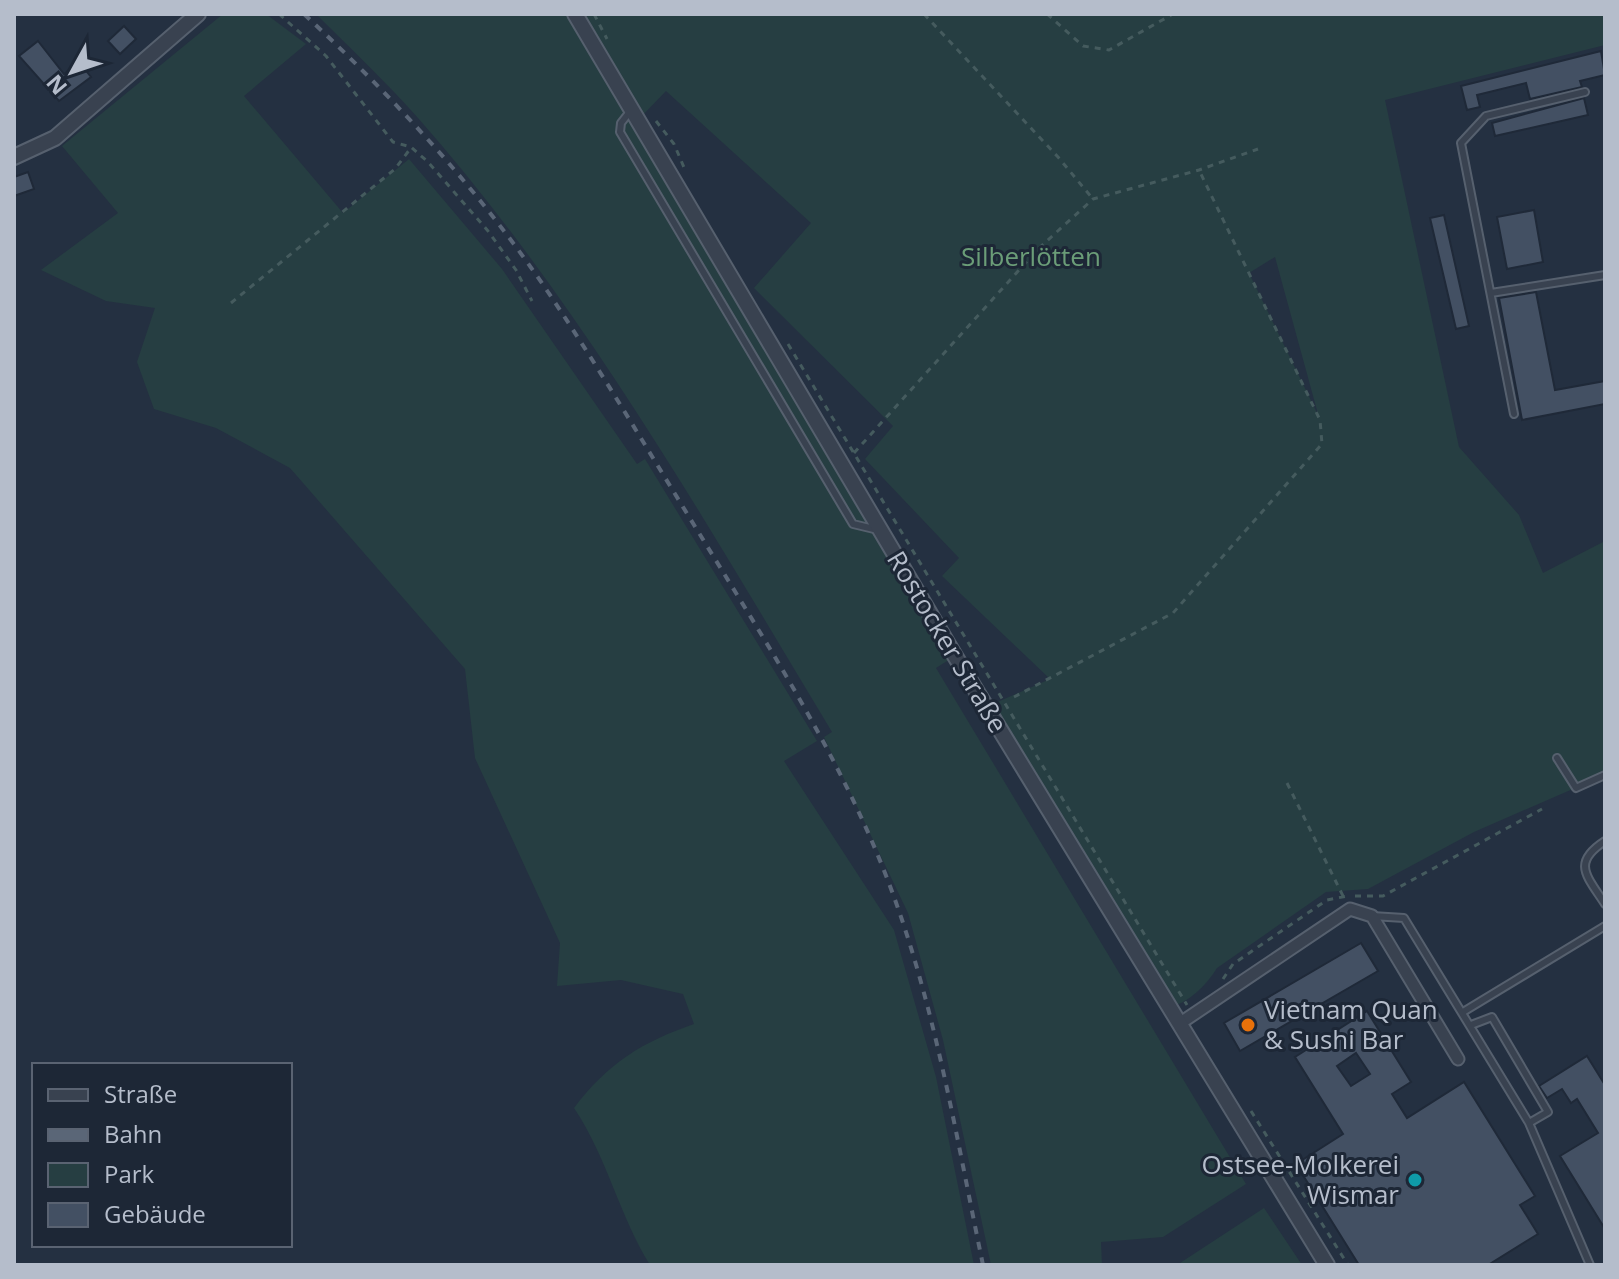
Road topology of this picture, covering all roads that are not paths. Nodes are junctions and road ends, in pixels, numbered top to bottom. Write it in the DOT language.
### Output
graph roads {
  1 [pos="198,14"];
  2 [pos="575,14"];
  3 [pos="1585,92"];
  4 [pos="632,109"];
  5 [pos="14,157"];
  6 [pos="1605,275"];
  7 [pos="1491,293"];
  8 [pos="1514,414"];
  9 [pos="880,530"];
  10 [pos="1557,758"];
  11 [pos="1605,775"];
  12 [pos="1605,841"];
  13 [pos="1605,904"];
  14 [pos="1372,916"];
  15 [pos="1605,926"];
  16 [pos="1463,1012"];
  17 [pos="1179,1024"];
  18 [pos="1471,1025"];
  19 [pos="1458,1059"];
  20 [pos="1529,1123"];
  21 [pos="1327,1265"];
  22 [pos="1590,1265"];
  1 -- 5 [label="street"];
  2 -- 4 [label="street, Rostocker Straße"];
  3 -- 7 [label="lane"];
  4 -- 9 [label="street, Rostocker Straße"];
  4 -- 9 [label="lane"];
  6 -- 7 [label="lane"];
  7 -- 8 [label="lane"];
  9 -- 17 [label="street, Rostocker Straße"];
  10 -- 11 [label="lane"];
  12 -- 13 [label="lane"];
  14 -- 16 [label="lane"];
  14 -- 17 [label="street"];
  14 -- 19 [label="street"];
  15 -- 16 [label="lane"];
  16 -- 18 [label="lane"];
  17 -- 21 [label="street, Rostocker Straße"];
  18 -- 20 [label="lane"];
  18 -- 20 [label="lane"];
  20 -- 22 [label="lane"];
}
